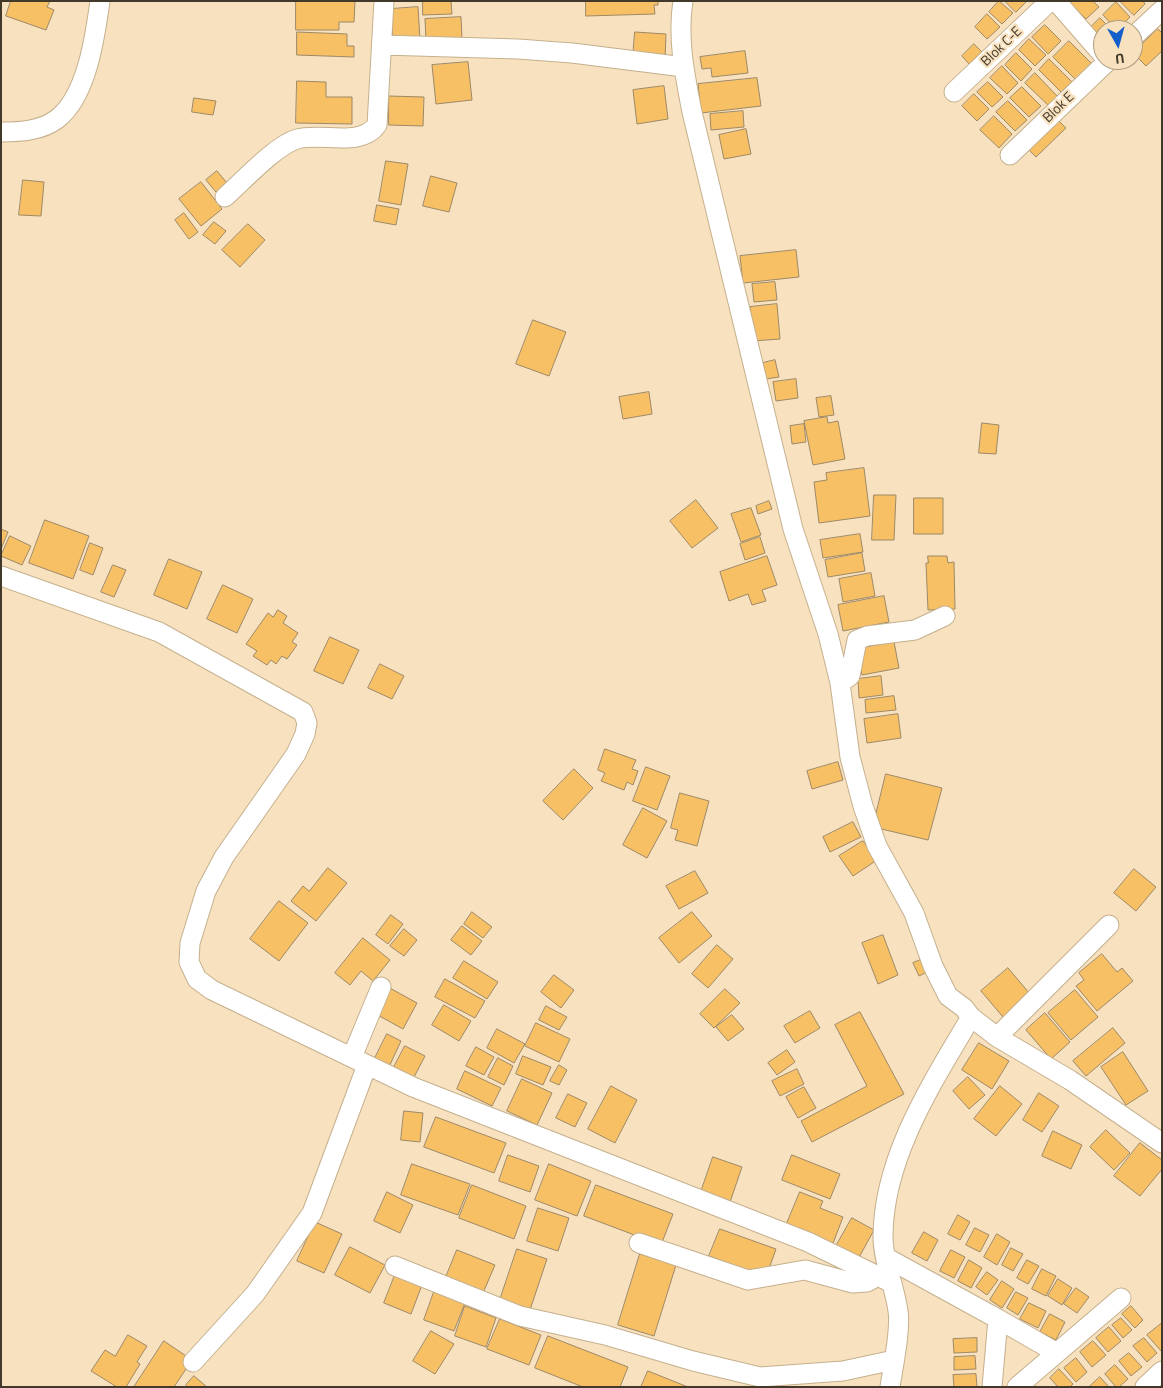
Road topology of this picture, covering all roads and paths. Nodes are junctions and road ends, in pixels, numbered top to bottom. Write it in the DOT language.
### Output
graph roads {
  1 [pos="100,1"];
  2 [pos="384,1"];
  3 [pos="683,1"];
  4 [pos="1050,1"];
  5 [pos="1056,1"];
  6 [pos="1162,10"];
  7 [pos="1143,28"];
  8 [pos="1093,43"];
  9 [pos="382,45"];
  10 [pos="684,67"];
  11 [pos="1096,70"];
  12 [pos="954,92"];
  13 [pos="1,132"];
  14 [pos="1010,155"];
  15 [pos="225,198"];
  16 [pos="1,576"];
  17 [pos="945,616"];
  18 [pos="840,683"];
  19 [pos="1109,925"];
  20 [pos="381,987"];
  21 [pos="971,1017"];
  22 [pos="997,1036"];
  23 [pos="359,1061"];
  24 [pos="1162,1143"];
  25 [pos="639,1243"];
  26 [pos="887,1258"];
  27 [pos="395,1266"];
  28 [pos="885,1279"];
  29 [pos="1121,1298"];
  30 [pos="998,1319"];
  31 [pos="1057,1353"];
  32 [pos="894,1360"];
  33 [pos="193,1362"];
  34 [pos="1162,1372"];
  35 [pos="890,1387"];
  36 [pos="992,1387"];
  37 [pos="1017,1387"];
  38 [pos="1145,1387"];
  1 -- 13 [label="street"];
  2 -- 9 [label="street"];
  3 -- 10 [label="street"];
  4 -- 12 [label="street, Blok C-E"];
  5 -- 8 [label="street"];
  6 -- 7 [label="street"];
  9 -- 10 [label="street"];
  9 -- 15 [label="street"];
  10 -- 18 [label="street"];
  11 -- 14 [label="street, Blok E"];
  16 -- 23 [label="street"];
  17 -- 18 [label="street"];
  18 -- 21 [label="street"];
  19 -- 22 [label="street"];
  20 -- 23 [label="street"];
  21 -- 22 [label="street"];
  21 -- 26 [label="street"];
  22 -- 24 [label="street"];
  23 -- 28 [label="street"];
  23 -- 33 [label="street"];
  25 -- 28 [label="street"];
  26 -- 28 [label="street"];
  26 -- 30 [label="street"];
  27 -- 32 [label="street"];
  28 -- 32 [label="street"];
  29 -- 31 [label="street"];
  30 -- 31 [label="street"];
  30 -- 36 [label="street"];
  31 -- 37 [label="street"];
  32 -- 35 [label="street"];
  34 -- 38 [label="street"];
}
